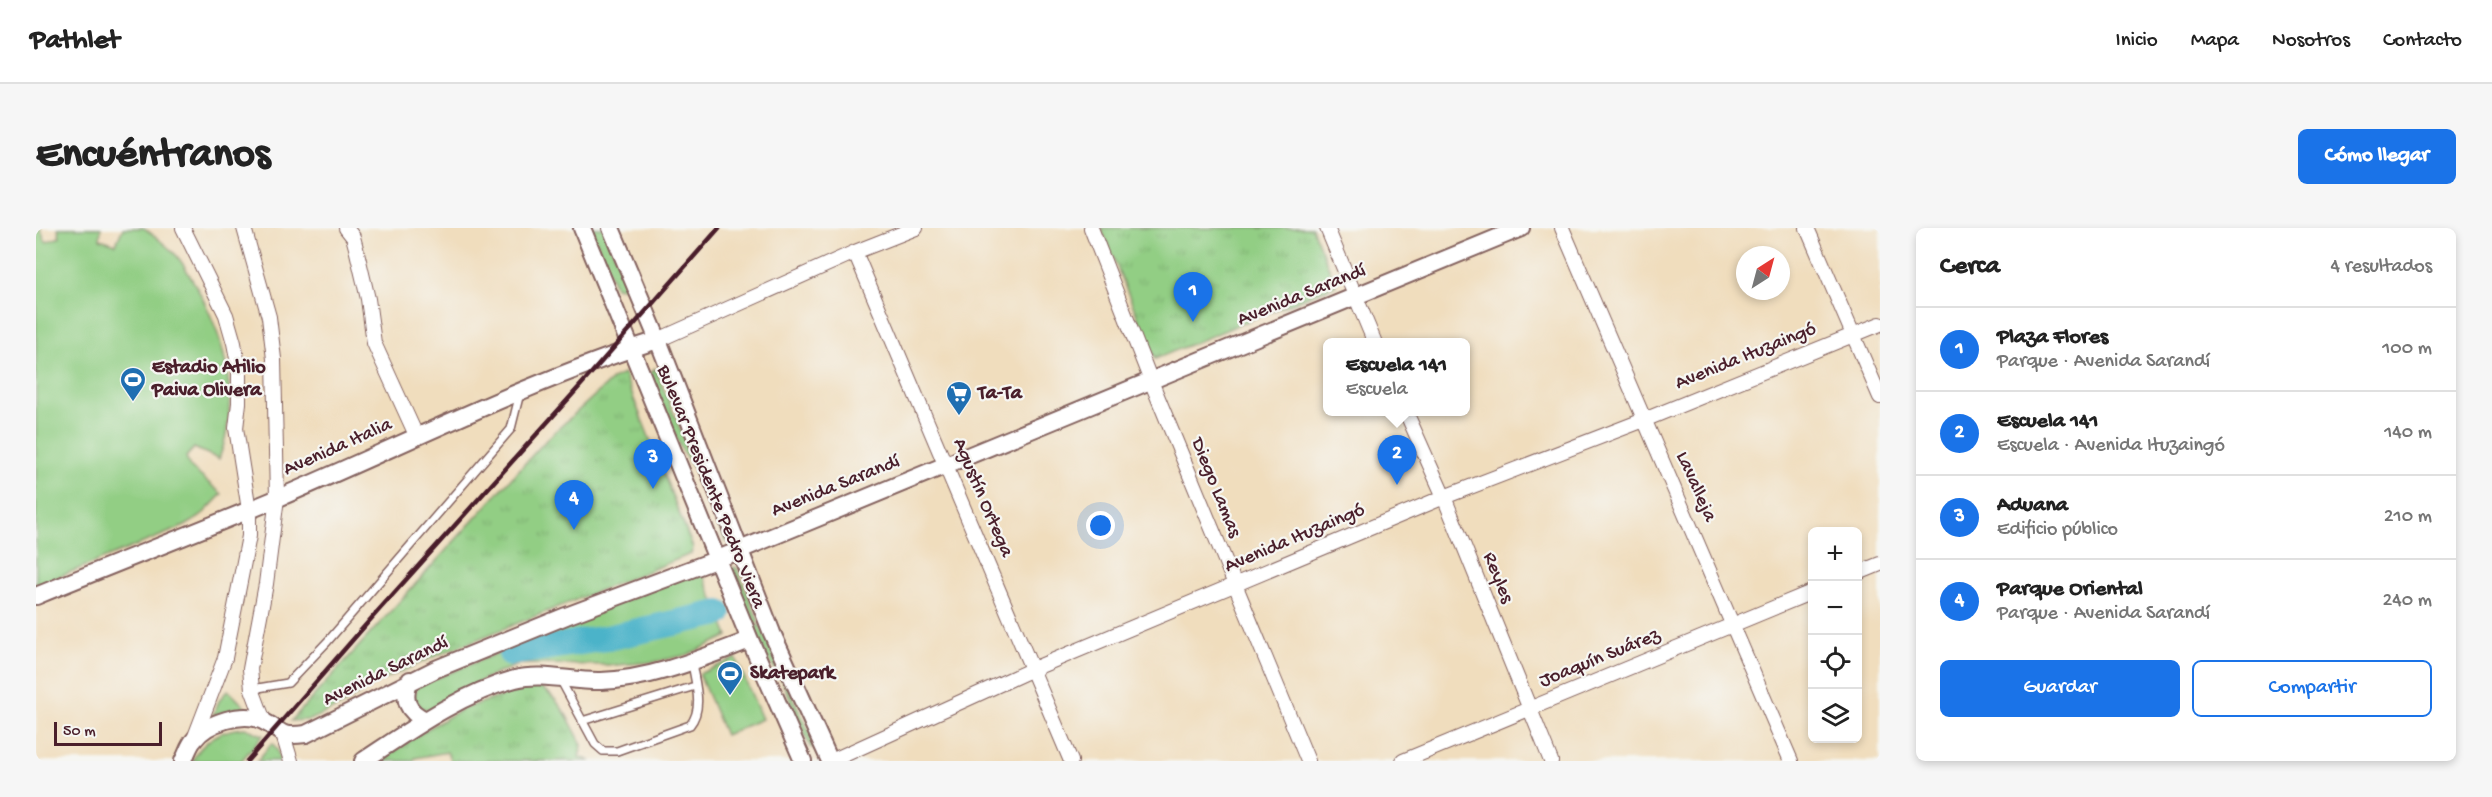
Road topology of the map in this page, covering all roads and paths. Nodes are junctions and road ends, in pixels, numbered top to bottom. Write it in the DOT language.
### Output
graph roads {
  1 [pos="183,228"];
  2 [pos="244,228"];
  3 [pos="346,228"];
  4 [pos="582,228"];
  5 [pos="611,228"];
  6 [pos="916,228"];
  7 [pos="1091,228"];
  8 [pos="1327,228"];
  9 [pos="1521,228"];
  10 [pos="1562,228"];
  11 [pos="1807,228"];
  12 [pos="855,252"];
  13 [pos="1354,297"];
  14 [pos="1880,324"];
  15 [pos="1854,334"];
  16 [pos="1373,338"];
  17 [pos="658,340"];
  18 [pos="630,349"];
  19 [pos="1150,381"];
  20 [pos="520,393"];
  21 [pos="1880,397"];
  22 [pos="1408,416"];
  23 [pos="1644,420"];
  24 [pos="416,435"];
  25 [pos="946,465"];
  26 [pos="1444,497"];
  27 [pos="277,498"];
  28 [pos="249,510"];
  29 [pos="740,550"];
  30 [pos="718,559"];
  31 [pos="1880,564"];
  32 [pos="1862,571"];
  33 [pos="1234,586"];
  34 [pos="1808,594"];
  35 [pos="36,596"];
  36 [pos="1734,625"];
  37 [pos="750,640"];
  38 [pos="225,658"];
  39 [pos="252,659"];
  40 [pos="692,662"];
  41 [pos="1033,669"];
  42 [pos="561,679"];
  43 [pos="410,680"];
  44 [pos="695,686"];
  45 [pos="252,689"];
  46 [pos="1529,709"];
  47 [pos="426,720"];
  48 [pos="264,721"];
  49 [pos="582,721"];
  50 [pos="283,735"];
  51 [pos="194,738"];
  52 [pos="183,761"];
  53 [pos="291,761"];
  54 [pos="363,761"];
  55 [pos="803,761"];
  56 [pos="831,761"];
  57 [pos="1071,761"];
  58 [pos="1308,761"];
  59 [pos="1403,761"];
  60 [pos="1551,761"];
  61 [pos="1791,761"];
  1 -- 28 [label="street"];
  2 -- 27 [label="street"];
  3 -- 24 [label="street"];
  4 -- 18 [label="street, Bulevar Presidente Pedro Viera"];
  5 -- 17 [label="street, Bulevar Presidente Pedro Viera"];
  6 -- 12 [label="street"];
  7 -- 19 [label="street, Diego Lamas"];
  8 -- 13 [label="street"];
  9 -- 13 [label="street, Avenida Sarandí"];
  10 -- 23 [label="street, Lavalleja"];
  11 -- 15 [label="street"];
  12 -- 17 [label="street"];
  12 -- 25 [label="street, Agustín Ortega"];
  13 -- 16 [label="street"];
  13 -- 19 [label="street, Avenida Sarandí"];
  14 -- 15 [label="street, Avenida Ituzaingó"];
  15 -- 21 [label="street"];
  15 -- 23 [label="street, Avenida Ituzaingó"];
  17 -- 18 [label="street, Avenida Italia"];
  17 -- 29 [label="street, Bulevar Presidente Pedro Viera"];
  18 -- 20 [label="street, Avenida Italia"];
  18 -- 30 [label="street, Bulevar Presidente Pedro Viera"];
  19 -- 25 [label="street, Avenida Sarandí"];
  19 -- 33 [label="street, Diego Lamas"];
  20 -- 24 [label="street, Avenida Italia"];
  20 -- 45 [label="lane"];
  22 -- 26 [label="street, Reyles"];
  23 -- 26 [label="street, Avenida Ituzaingó"];
  23 -- 36 [label="street, Lavalleja"];
  24 -- 27 [label="street, Avenida Italia"];
  25 -- 29 [label="street, Avenida Sarandí"];
  25 -- 41 [label="street, Agustín Ortega"];
  26 -- 33 [label="street, Avenida Ituzaingó"];
  26 -- 46 [label="street, Reyles"];
  27 -- 28 [label="street, Avenida Italia"];
  27 -- 39 [label="street"];
  28 -- 35 [label="street, Avenida Italia"];
  28 -- 38 [label="street"];
  29 -- 30 [label="street, Avenida Sarandí"];
  29 -- 56 [label="street, Bulevar Presidente Pedro Viera"];
  30 -- 37 [label="street, Bulevar Presidente Pedro Viera"];
  30 -- 43 [label="street, Avenida Sarandí"];
  31 -- 32 [label="street"];
  33 -- 41 [label="street, Avenida Ituzaingó"];
  33 -- 58 [label="street, Diego Lamas"];
  34 -- 36 [label="street, Joaquín Suárez"];
  36 -- 46 [label="street, Joaquín Suárez"];
  36 -- 61 [label="street, Lavalleja"];
  37 -- 40 [label="street"];
  37 -- 55 [label="street, Bulevar Presidente Pedro Viera"];
  38 -- 39 [label="street"];
  38 -- 51 [label="street"];
  39 -- 45 [label="street"];
  40 -- 42 [label="street"];
  40 -- 44 [label="lane"];
  41 -- 56 [label="street, Avenida Ituzaingó"];
  41 -- 57 [label="street, Agustín Ortega"];
  42 -- 47 [label="street"];
  42 -- 49 [label="lane"];
  43 -- 47 [label="street"];
  43 -- 50 [label="street, Avenida Sarandí"];
  44 -- 49 [label="lane"];
  44 -- 49 [label="lane"];
  45 -- 48 [label="street"];
  46 -- 59 [label="street, Joaquín Suárez"];
  46 -- 60 [label="street, Reyles"];
  47 -- 54 [label="street"];
  48 -- 50 [label="street"];
  48 -- 51 [label="street"];
  50 -- 53 [label="street"];
  51 -- 52 [label="street"];
}
